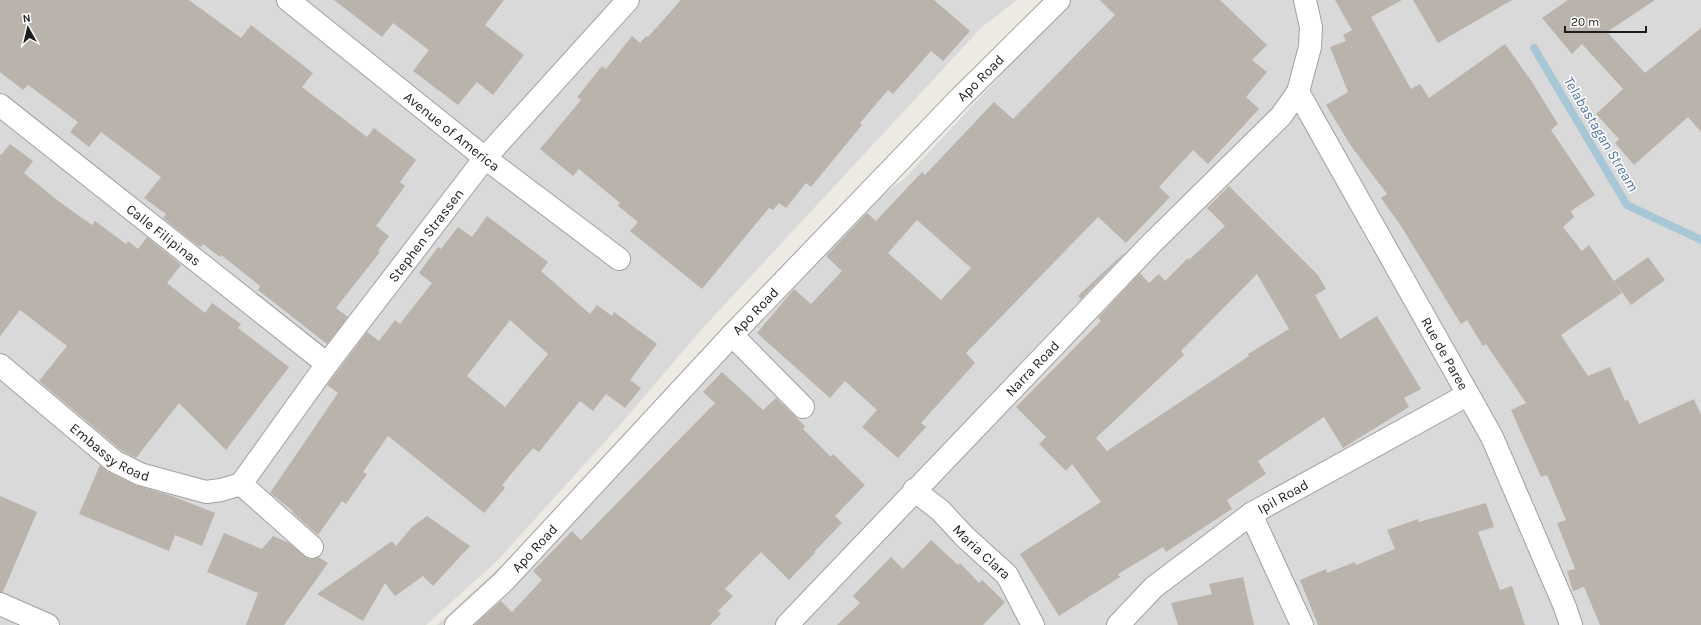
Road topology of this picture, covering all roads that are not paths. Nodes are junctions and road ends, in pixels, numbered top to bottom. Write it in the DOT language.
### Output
graph roads {
  1 [pos="288,0"];
  2 [pos="628,0"];
  3 [pos="1059,0"];
  4 [pos="1305,0"];
  5 [pos="1298,92"];
  6 [pos="0,105"];
  7 [pos="485,158"];
  8 [pos="619,259"];
  9 [pos="732,336"];
  10 [pos="328,364"];
  11 [pos="0,365"];
  12 [pos="1467,395"];
  13 [pos="803,408"];
  14 [pos="240,484"];
  15 [pos="914,490"];
  16 [pos="1251,514"];
  17 [pos="312,547"];
  18 [pos="0,604"];
  19 [pos="48,625"];
  20 [pos="456,625"];
  21 [pos="787,625"];
  22 [pos="1033,625"];
  23 [pos="1118,625"];
  24 [pos="1302,625"];
  25 [pos="1571,625"];
  1 -- 7 [label="street, Avenue of America"];
  2 -- 7 [label="street, Stephen Strassen"];
  3 -- 9 [label="street, Apo Road"];
  4 -- 5 [label="street"];
  5 -- 12 [label="street, Rue de Paree"];
  5 -- 15 [label="street, Narra Road"];
  6 -- 10 [label="street, Calle Filipinas"];
  7 -- 8 [label="street, Avenue of America"];
  7 -- 10 [label="street, Stephen Strassen"];
  9 -- 13 [label="street"];
  9 -- 20 [label="street, Apo Road"];
  10 -- 14 [label="street, Stephen Strassen"];
  11 -- 14 [label="street, Embassy Road"];
  12 -- 16 [label="street, Ipil Road"];
  12 -- 25 [label="street, Rue de Paree"];
  14 -- 17 [label="street"];
  15 -- 21 [label="street, Narra Road"];
  15 -- 22 [label="street, Maria Clara"];
  16 -- 23 [label="street, Ipil Road"];
  16 -- 24 [label="street"];
  18 -- 19 [label="street"];
}
